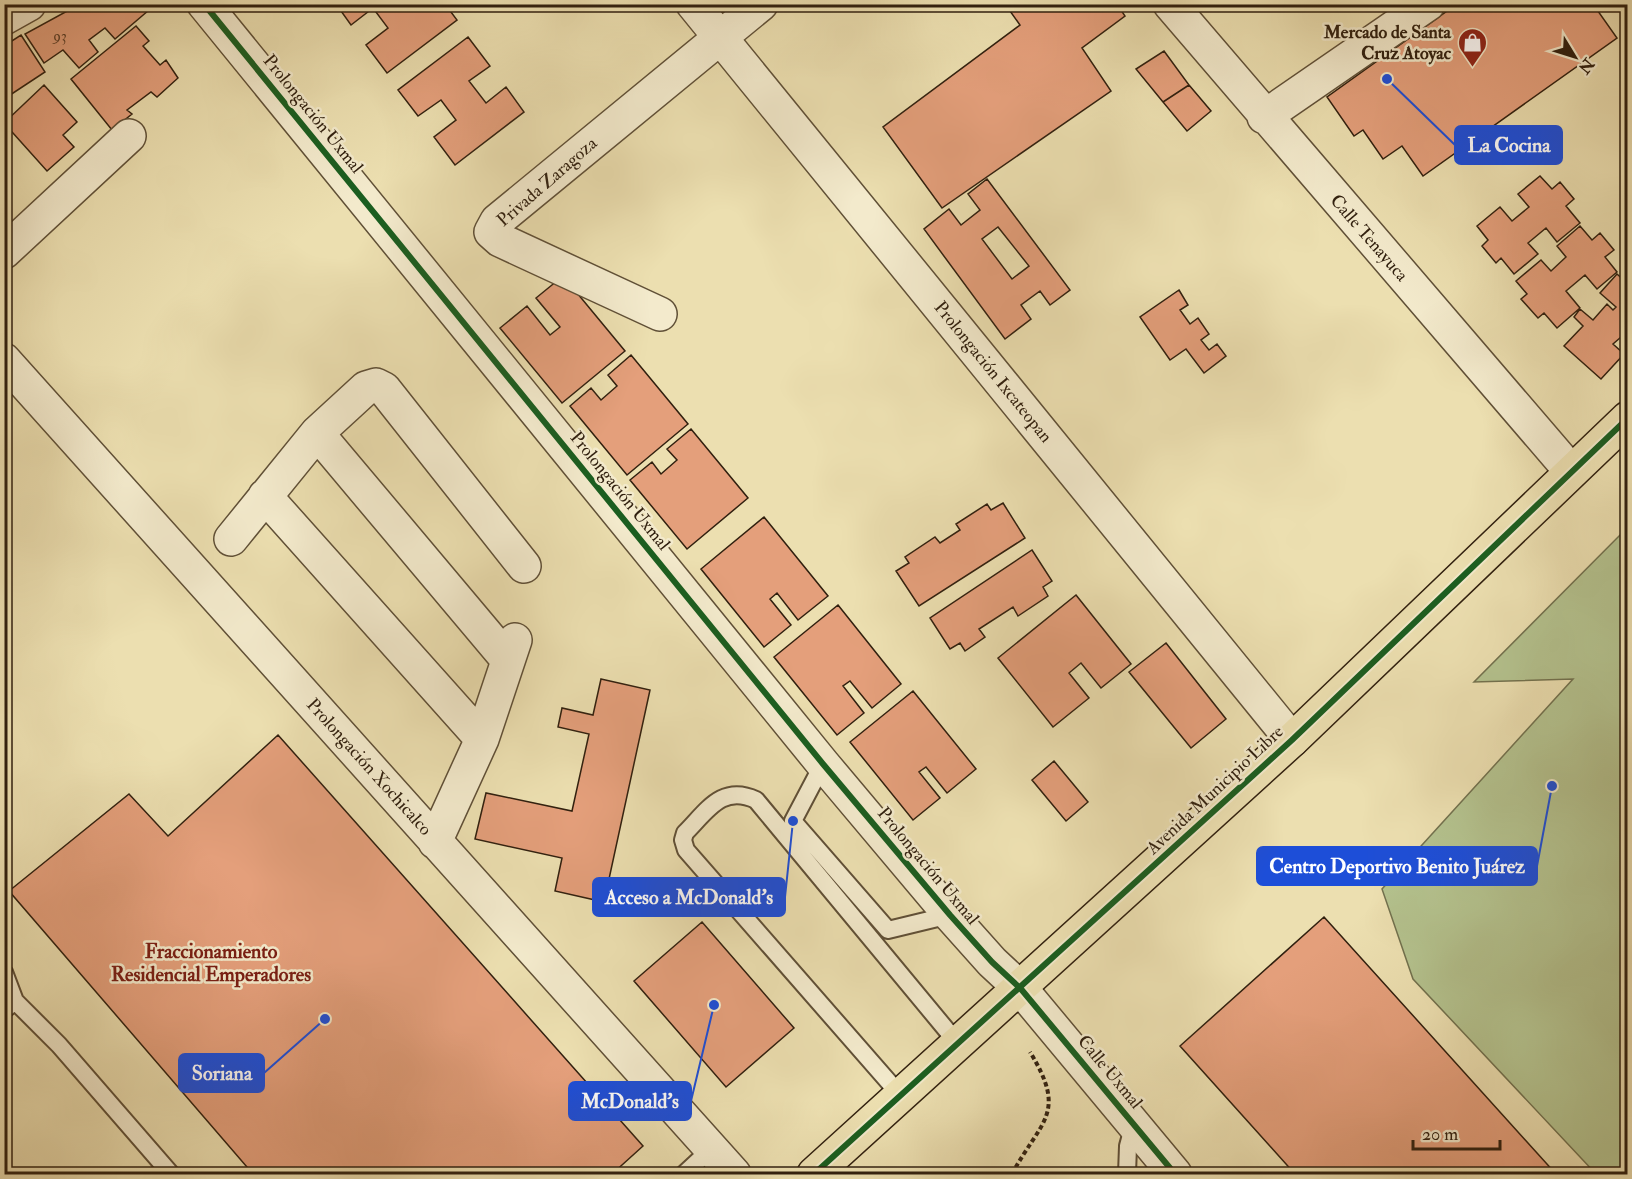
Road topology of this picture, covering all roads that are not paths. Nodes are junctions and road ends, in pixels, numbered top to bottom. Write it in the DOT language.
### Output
graph roads {
  1 [pos="29,4"];
  2 [pos="204,4"];
  3 [pos="693,4"];
  4 [pos="760,4"];
  5 [pos="1170,4"];
  6 [pos="1428,4"];
  7 [pos="4,18"];
  8 [pos="721,37"];
  9 [pos="1264,117"];
  10 [pos="129,136"];
  11 [pos="4,252"];
  12 [pos="660,314"];
  13 [pos="4,360"];
  14 [pos="1628,418"];
  15 [pos="317,434"];
  16 [pos="1570,470"];
  17 [pos="265,496"];
  18 [pos="231,539"];
  19 [pos="524,566"];
  20 [pos="482,739"];
  21 [pos="1292,740"];
  22 [pos="823,764"];
  23 [pos="787,824"];
  24 [pos="435,842"];
  25 [pos="950,915"];
  26 [pos="888,930"];
  27 [pos="879,948"];
  28 [pos="4,972"];
  29 [pos="1021,989"];
  30 [pos="10,1005"];
  31 [pos="959,1045"];
  32 [pos="901,1096"];
  33 [pos="1134,1124"];
  34 [pos="723,1166"];
  35 [pos="171,1174"];
  36 [pos="684,1174"];
  37 [pos="814,1174"];
  38 [pos="1127,1174"];
  39 [pos="1175,1174"];
  1 -- 7 [label="street"];
  2 -- 22 [label="street, Prolongación Uxmal"];
  3 -- 8 [label="street, Prolongación Ixcateopan"];
  4 -- 8 [label="street"];
  5 -- 9 [label="street, Calle Tenayuca"];
  6 -- 9 [label="street"];
  8 -- 12 [label="street, Privada Zaragoza"];
  8 -- 21 [label="street, Prolongación Ixcateopan"];
  9 -- 16 [label="street, Calle Tenayuca"];
  10 -- 11 [label="street"];
  13 -- 24 [label="street, Prolongación Xochicalco"];
  14 -- 16 [label="main road, Avenida Municipio Libre"];
  15 -- 17 [label="street"];
  15 -- 19 [label="street"];
  15 -- 20 [label="street"];
  16 -- 21 [label="main road, Avenida Municipio Libre"];
  17 -- 18 [label="street"];
  17 -- 20 [label="street"];
  20 -- 24 [label="street"];
  21 -- 29 [label="main road, Avenida Municipio Libre"];
  22 -- 23 [label="lane"];
  22 -- 25 [label="street, Prolongación Uxmal"];
  23 -- 26 [label="lane"];
  23 -- 27 [label="lane"];
  23 -- 32 [label="lane"];
  24 -- 34 [label="street, Prolongación Xochicalco"];
  25 -- 26 [label="lane"];
  25 -- 29 [label="street, Prolongación Uxmal"];
  26 -- 27 [label="lane"];
  27 -- 31 [label="lane"];
  28 -- 30 [label="lane"];
  29 -- 31 [label="main road, Avenida Municipio Libre"];
  29 -- 33 [label="street, Calle Uxmal"];
  30 -- 35 [label="lane"];
  31 -- 32 [label="main road, Avenida Municipio Libre"];
  32 -- 37 [label="main road, Avenida Municipio Libre"];
  33 -- 38 [label="lane"];
  33 -- 39 [label="street, Calle Uxmal"];
  34 -- 36 [label="lane"];
}
